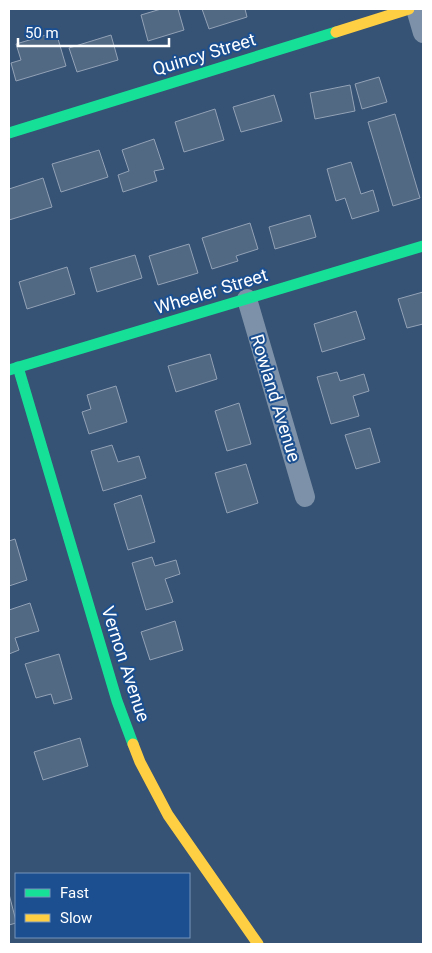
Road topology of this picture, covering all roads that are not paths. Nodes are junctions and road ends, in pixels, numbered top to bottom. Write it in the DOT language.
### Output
graph roads {
  1 [pos="409,9"];
  2 [pos="416,9"];
  3 [pos="423,33"];
  4 [pos="9,133"];
  5 [pos="423,246"];
  6 [pos="247,299"];
  7 [pos="13,369"];
  8 [pos="305,497"];
  9 [pos="258,944"];
  1 -- 4 [label="street, Quincy Street"];
  2 -- 3 [label="street"];
  5 -- 6 [label="street, Wheeler Street"];
  6 -- 7 [label="street, Wheeler Street"];
  6 -- 8 [label="street, Rowland Avenue"];
  7 -- 9 [label="street, Vernon Avenue"];
}
